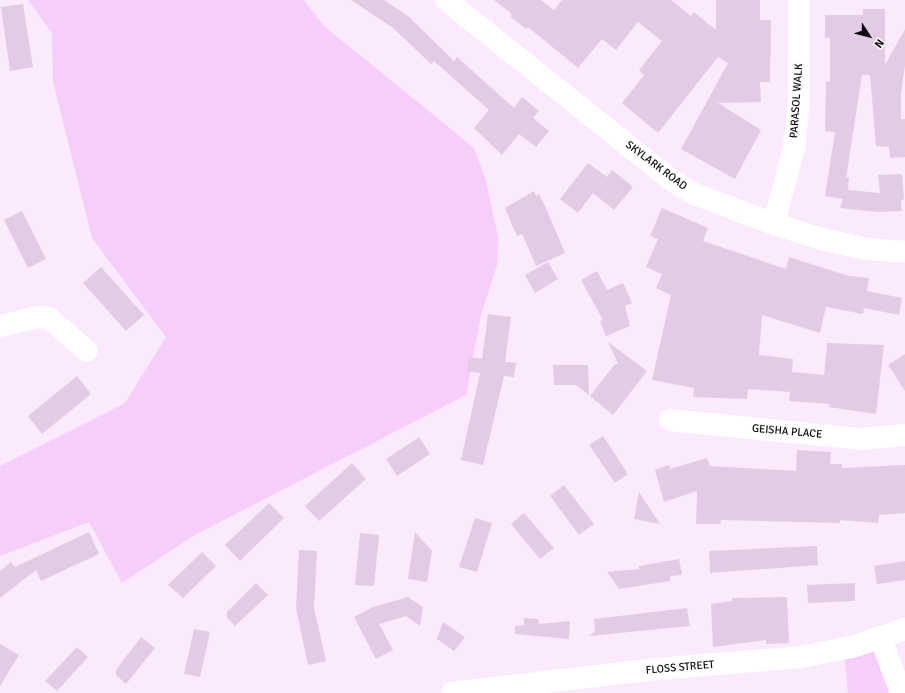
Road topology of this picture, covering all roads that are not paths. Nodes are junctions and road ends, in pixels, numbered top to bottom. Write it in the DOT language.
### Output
graph roads {
  1 [pos="446,0"];
  2 [pos="799,0"];
  3 [pos="774,224"];
  4 [pos="905,252"];
  5 [pos="0,326"];
  6 [pos="87,351"];
  7 [pos="670,420"];
  8 [pos="905,435"];
  9 [pos="905,629"];
  10 [pos="881,639"];
  11 [pos="452,693"];
  12 [pos="901,693"];
  1 -- 3 [label="street, SKYLARK ROAD"];
  2 -- 3 [label="street, PARASOL WALK"];
  3 -- 4 [label="street, SKYLARK ROAD"];
  5 -- 6 [label="street"];
  7 -- 8 [label="street, GEISHA PLACE"];
  9 -- 10 [label="street, FLOSS STREET"];
  10 -- 11 [label="street, FLOSS STREET"];
  10 -- 12 [label="street"];
}
